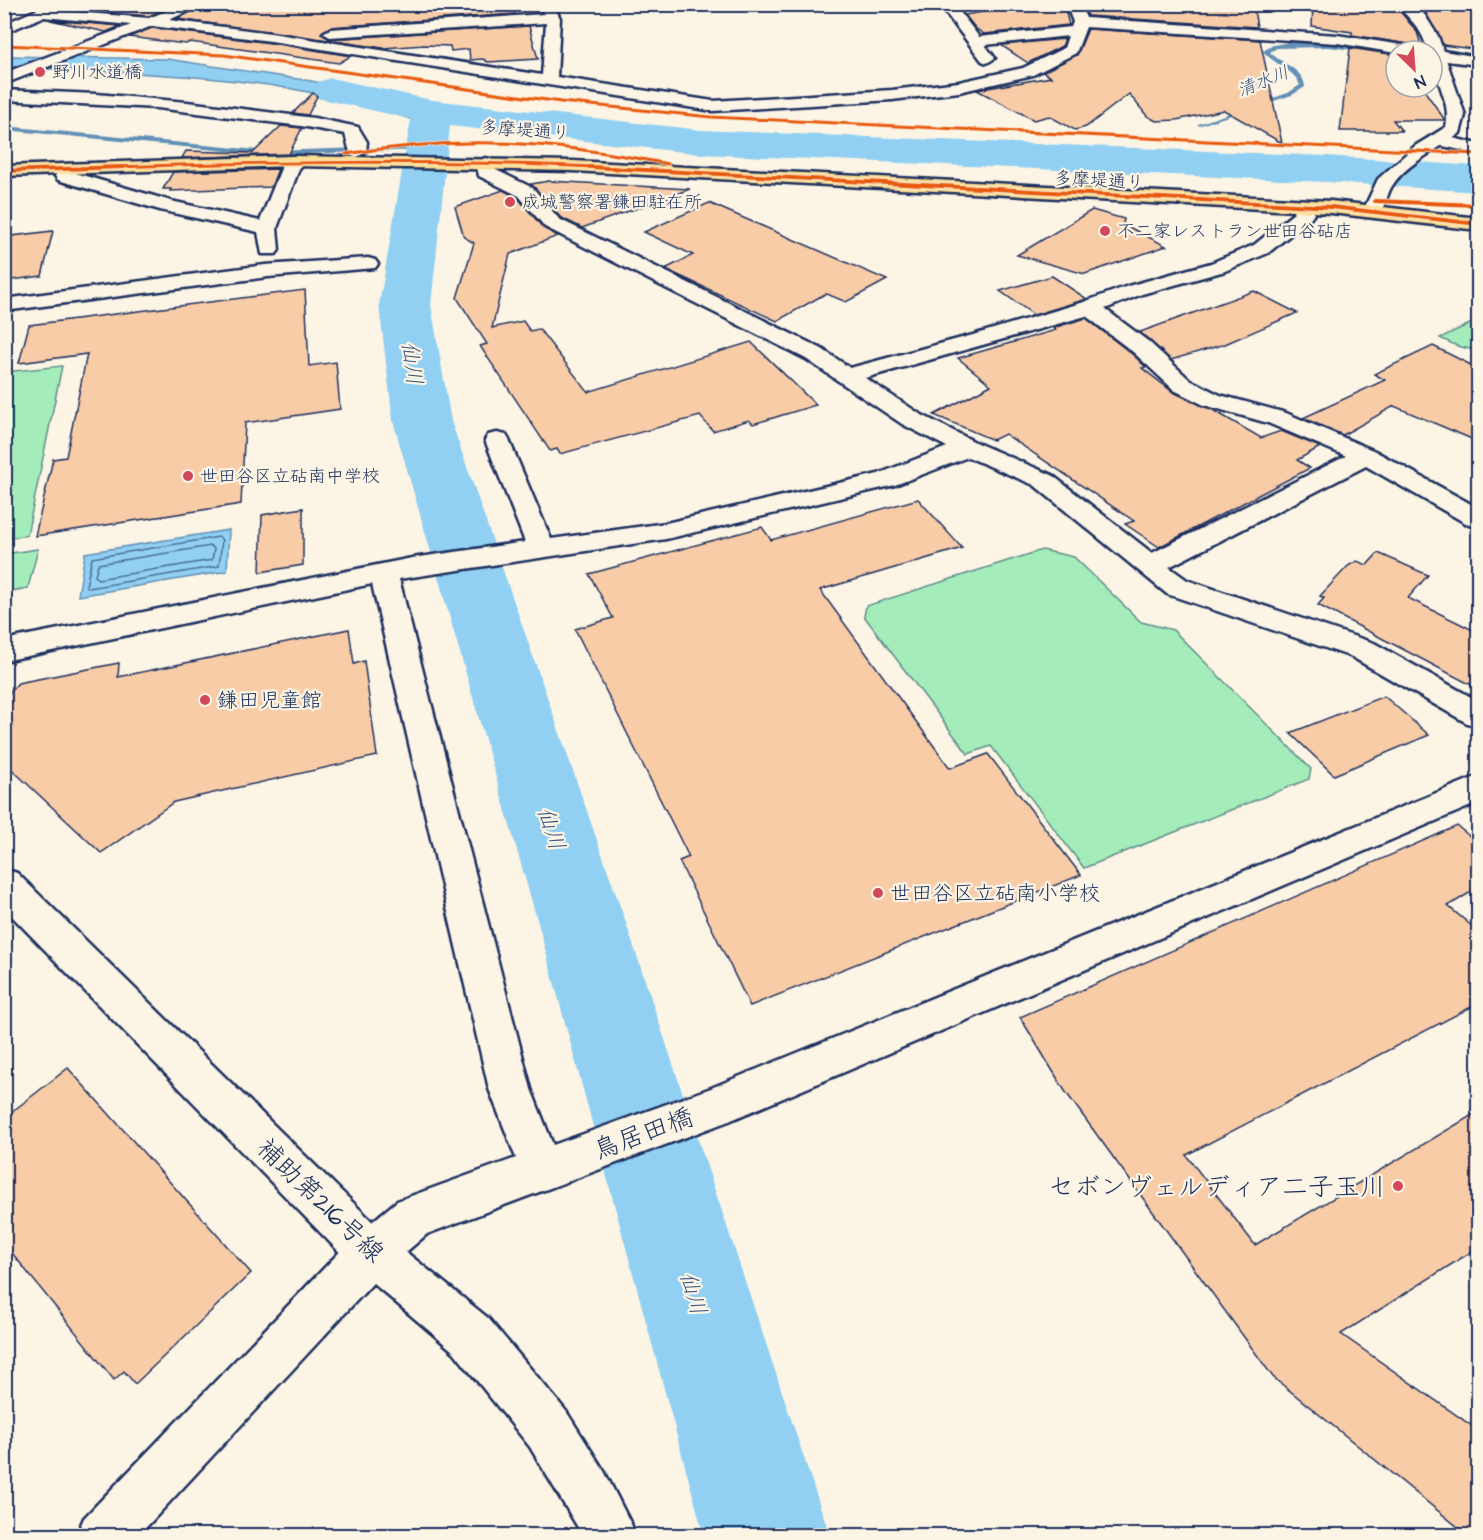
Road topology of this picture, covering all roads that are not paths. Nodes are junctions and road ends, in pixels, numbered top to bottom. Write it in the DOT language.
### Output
graph roads {
  1 [pos="196,4"];
  2 [pos="946,4"];
  3 [pos="1073,4"];
  4 [pos="1403,4"];
  5 [pos="44,9"];
  6 [pos="550,11"];
  7 [pos="151,22"];
  8 [pos="1080,26"];
  9 [pos="4,29"];
  10 [pos="271,37"];
  11 [pos="1429,39"];
  12 [pos="974,42"];
  13 [pos="1384,46"];
  14 [pos="1444,56"];
  15 [pos="1479,61"];
  16 [pos="4,79"];
  17 [pos="1002,79"];
  18 [pos="549,81"];
  19 [pos="1444,81"];
  20 [pos="4,94"];
  21 [pos="1440,141"];
  22 [pos="1479,150"];
  23 [pos="357,152"];
  24 [pos="293,162"];
  25 [pos="485,163"];
  26 [pos="68,169"];
  27 [pos="4,171"];
  28 [pos="717,175"];
  29 [pos="1301,206"];
  30 [pos="1373,206"];
  31 [pos="1479,224"];
  32 [pos="267,228"];
  33 [pos="368,264"];
  34 [pos="265,271"];
  35 [pos="4,305"];
  36 [pos="1089,308"];
  37 [pos="846,376"];
  38 [pos="497,440"];
  39 [pos="968,448"];
  40 [pos="1366,456"];
  41 [pos="1479,519"];
  42 [pos="542,548"];
  43 [pos="1150,565"];
  44 [pos="398,571"];
  45 [pos="4,651"];
  46 [pos="1479,715"];
  47 [pos="1479,789"];
  48 [pos="4,884"];
  49 [pos="557,1164"];
  50 [pos="371,1252"];
  51 [pos="102,1536"];
  52 [pos="611,1536"];
  1 -- 7 [label="street"];
  2 -- 12 [label="street"];
  3 -- 8 [label="street"];
  4 -- 11 [label="street"];
  5 -- 7 [label="street"];
  5 -- 9 [label="street"];
  6 -- 10 [label="street"];
  6 -- 18 [label="street"];
  7 -- 10 [label="street"];
  7 -- 16 [label="street"];
  8 -- 12 [label="street"];
  8 -- 13 [label="street"];
  8 -- 17 [label="street"];
  10 -- 18 [label="street"];
  12 -- 17 [label="street"];
  14 -- 15 [label="street"];
  17 -- 18 [label="street"];
  19 -- 21 [label="street"];
  20 -- 23 [label="street"];
  21 -- 22 [label="street"];
  21 -- 30 [label="street"];
  23 -- 24 [label="main road, 多摩堤通り"];
  23 -- 28 [label="main road, 多摩堤通り"];
  24 -- 25 [label="main road, 多摩堤通り"];
  24 -- 26 [label="main road, 多摩堤通り"];
  24 -- 32 [label="street"];
  25 -- 28 [label="main road, 多摩堤通り"];
  25 -- 37 [label="street"];
  26 -- 27 [label="main road, 多摩堤通り"];
  26 -- 32 [label="street"];
  28 -- 29 [label="main road, 多摩堤通り"];
  29 -- 30 [label="main road, 多摩堤通り"];
  29 -- 36 [label="street"];
  30 -- 31 [label="main road, 多摩堤通り"];
  32 -- 34 [label="street"];
  33 -- 34 [label="street"];
  34 -- 35 [label="street"];
  36 -- 37 [label="street"];
  36 -- 40 [label="street"];
  37 -- 39 [label="street"];
  38 -- 42 [label="street"];
  39 -- 42 [label="street"];
  39 -- 43 [label="street"];
  40 -- 41 [label="street"];
  40 -- 43 [label="street"];
  42 -- 44 [label="street"];
  43 -- 46 [label="street"];
  44 -- 45 [label="street"];
  44 -- 49 [label="street"];
  47 -- 49 [label="street, 鳥居田橋"];
  48 -- 50 [label="street, 補助第216号線"];
  49 -- 50 [label="street, 鳥居田橋"];
  50 -- 51 [label="street, 鳥居田橋"];
  50 -- 52 [label="street, 補助第216号線"];
}
